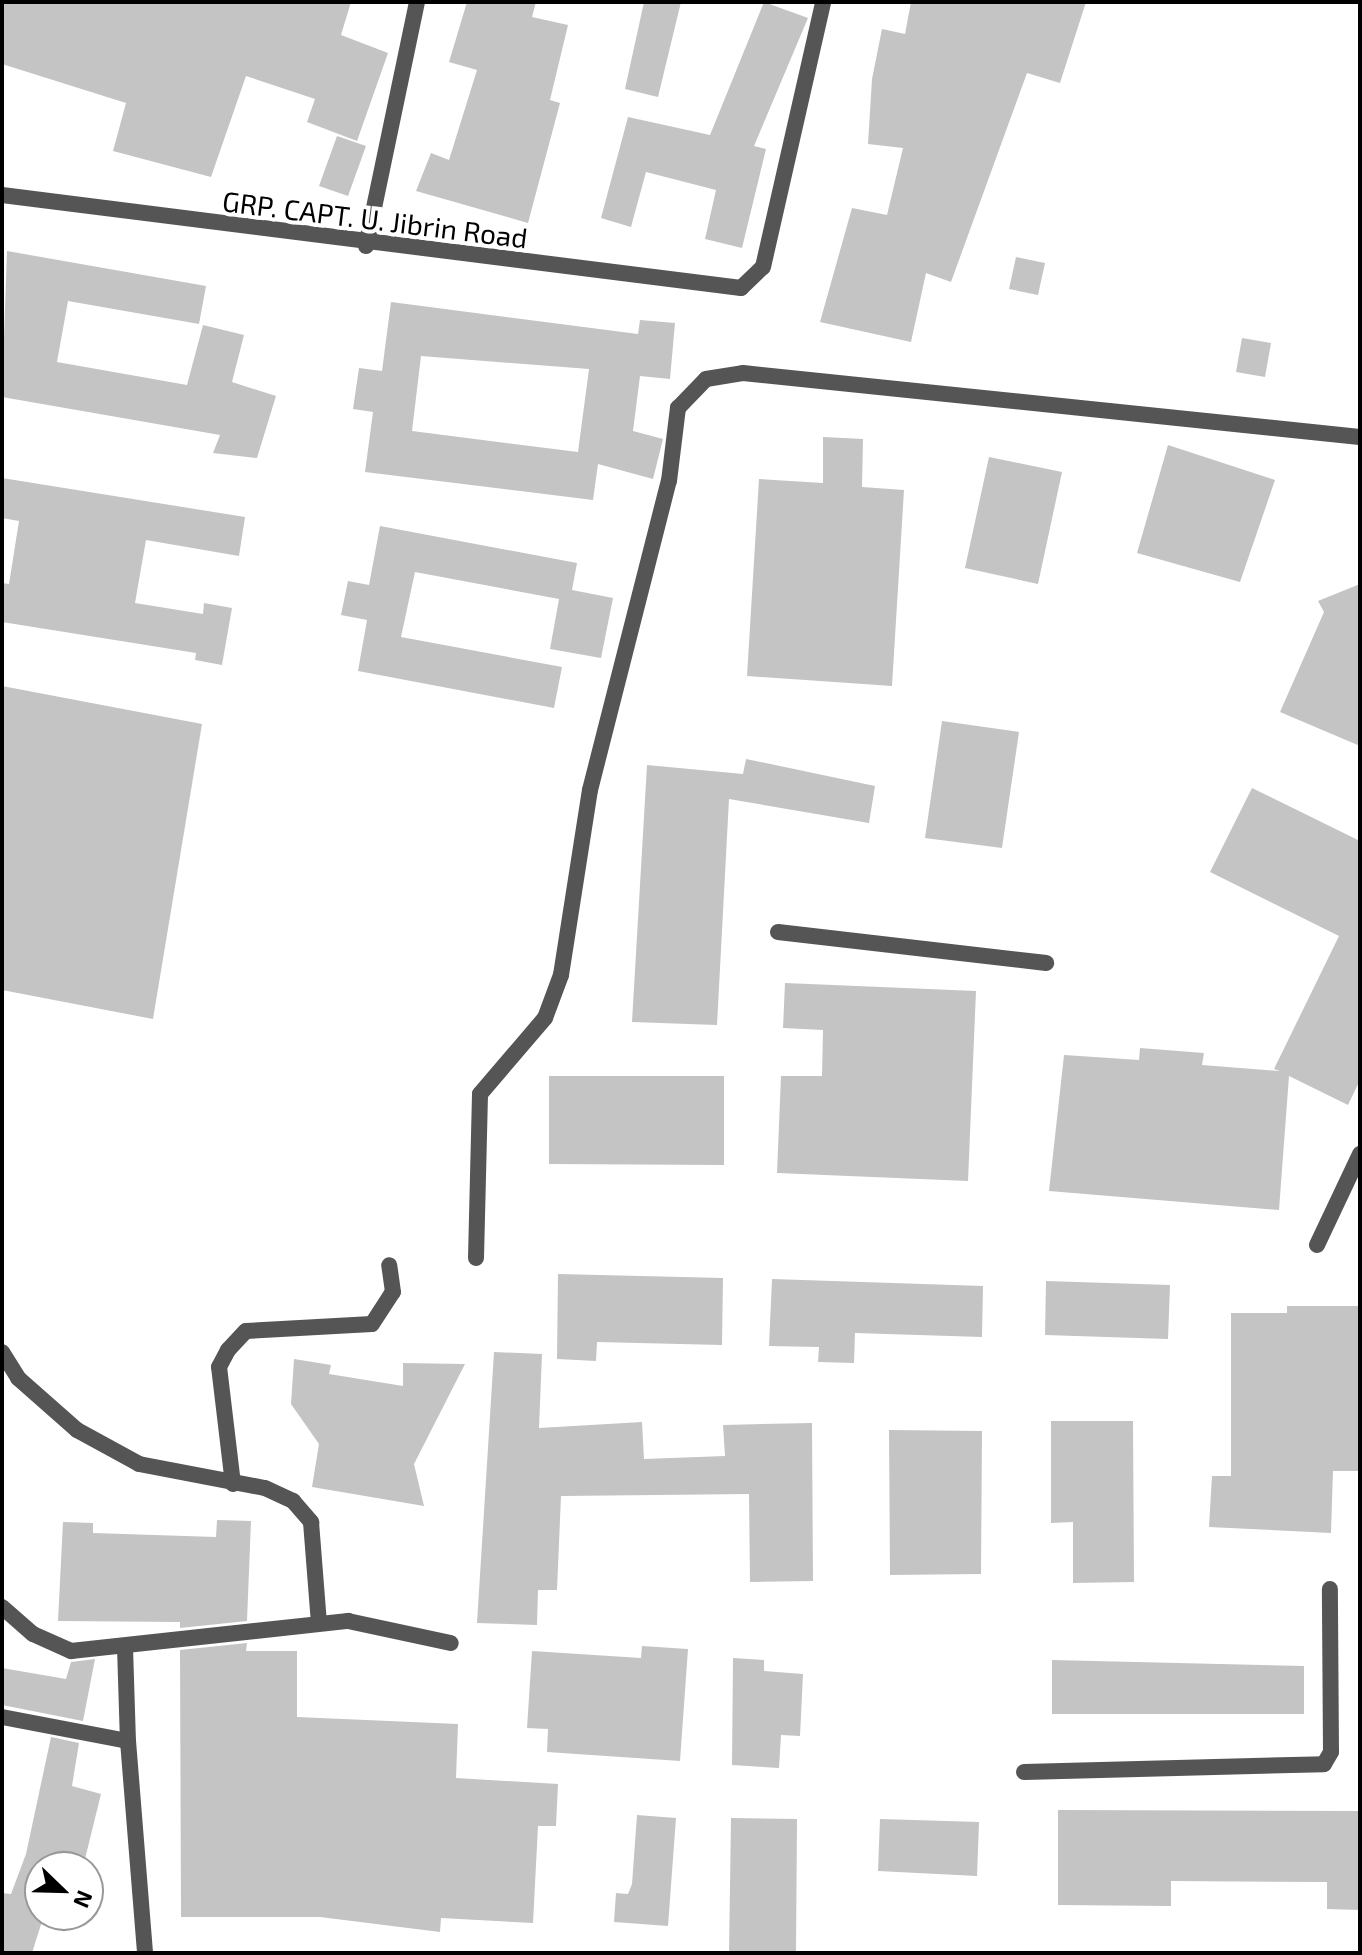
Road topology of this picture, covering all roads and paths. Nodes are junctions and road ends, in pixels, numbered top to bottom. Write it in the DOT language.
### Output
graph roads {
  1 [pos="417,2"];
  2 [pos="823,2"];
  3 [pos="2,195"];
  4 [pos="366,246"];
  5 [pos="1360,437"];
  6 [pos="778,932"];
  7 [pos="1046,963"];
  8 [pos="1360,1154"];
  9 [pos="1317,1245"];
  10 [pos="476,1258"];
  11 [pos="389,1265"];
  12 [pos="2,1352"];
  13 [pos="233,1484"];
  14 [pos="1330,1589"];
  15 [pos="2,1607"];
  16 [pos="319,1623"];
  17 [pos="451,1643"];
  18 [pos="125,1647"];
  19 [pos="2,1717"];
  20 [pos="128,1741"];
  21 [pos="1024,1772"];
  22 [pos="145,1953"];
  1 -- 4 [label="street"];
  2 -- 4 [label="street, GRP. CAPT. U. Jibrin Road"];
  3 -- 4 [label="street, GRP. CAPT. U. Jibrin Road"];
  5 -- 10 [label="street"];
  6 -- 7 [label="street"];
  8 -- 9 [label="street"];
  11 -- 13 [label="street"];
  12 -- 13 [label="street"];
  13 -- 16 [label="street"];
  14 -- 21 [label="street"];
  15 -- 18 [label="street"];
  16 -- 17 [label="street"];
  16 -- 18 [label="street"];
  18 -- 20 [label="street"];
  19 -- 20 [label="street"];
  20 -- 22 [label="street"];
}
